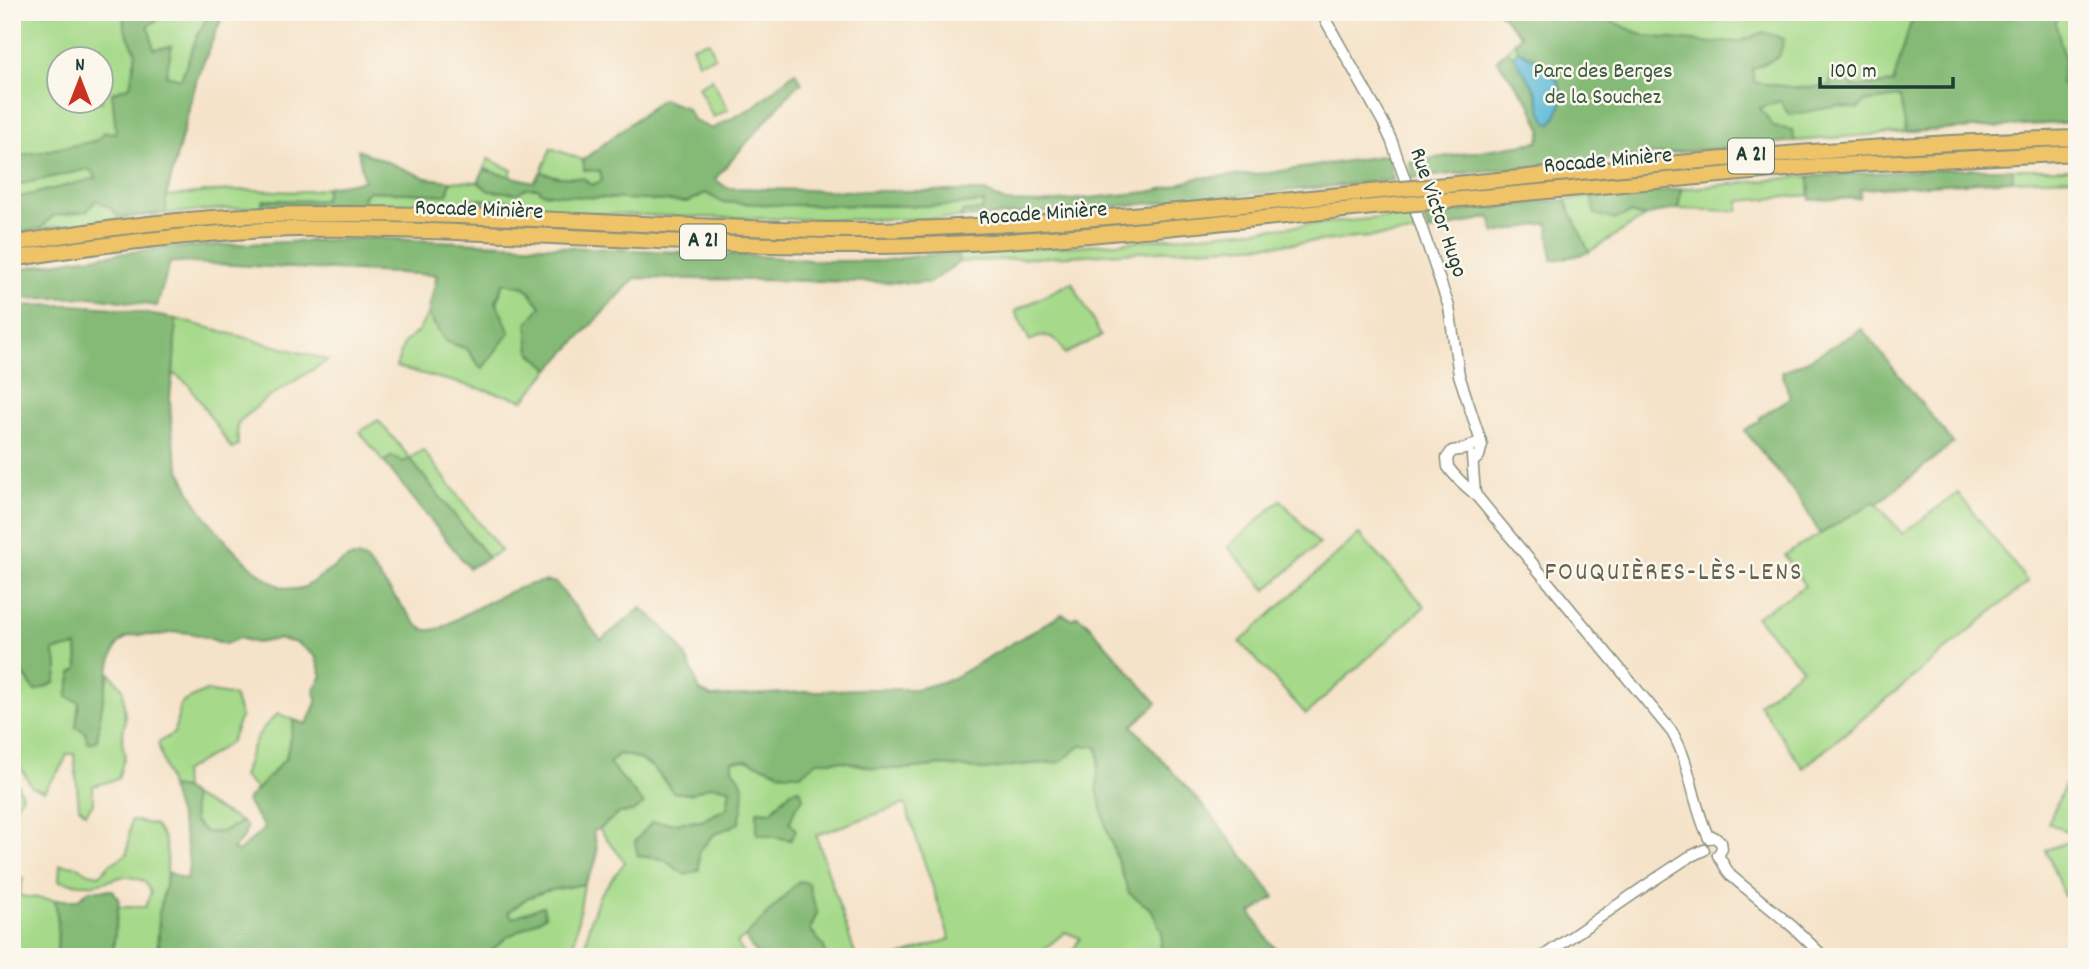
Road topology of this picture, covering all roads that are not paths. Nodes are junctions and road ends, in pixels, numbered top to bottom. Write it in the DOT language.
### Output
graph roads {
  1 [pos="1321,12"];
  2 [pos="2077,138"];
  3 [pos="2077,153"];
  4 [pos="12,244"];
  5 [pos="12,259"];
  6 [pos="1481,440"];
  7 [pos="1465,449"];
  8 [pos="1473,464"];
  9 [pos="1456,475"];
  10 [pos="1475,494"];
  11 [pos="1709,838"];
  12 [pos="1703,850"];
  13 [pos="1718,855"];
  14 [pos="1542,957"];
  15 [pos="1824,957"];
  1 -- 6 [label="street, Rue Victor Hugo"];
  2 -- 4 [label="highway, Rocade Minière / A 21, bridge"];
  3 -- 5 [label="highway, Rocade Minière / A 21, bridge"];
  6 -- 7 [label="street"];
  6 -- 8 [label="street"];
  7 -- 8 [label="street"];
  7 -- 9 [label="street"];
  8 -- 9 [label="street"];
  8 -- 10 [label="street"];
  9 -- 10 [label="street"];
  10 -- 11 [label="street"];
  11 -- 12 [label="street"];
  11 -- 13 [label="street"];
  12 -- 13 [label="street"];
  12 -- 14 [label="street"];
  13 -- 15 [label="street"];
}
